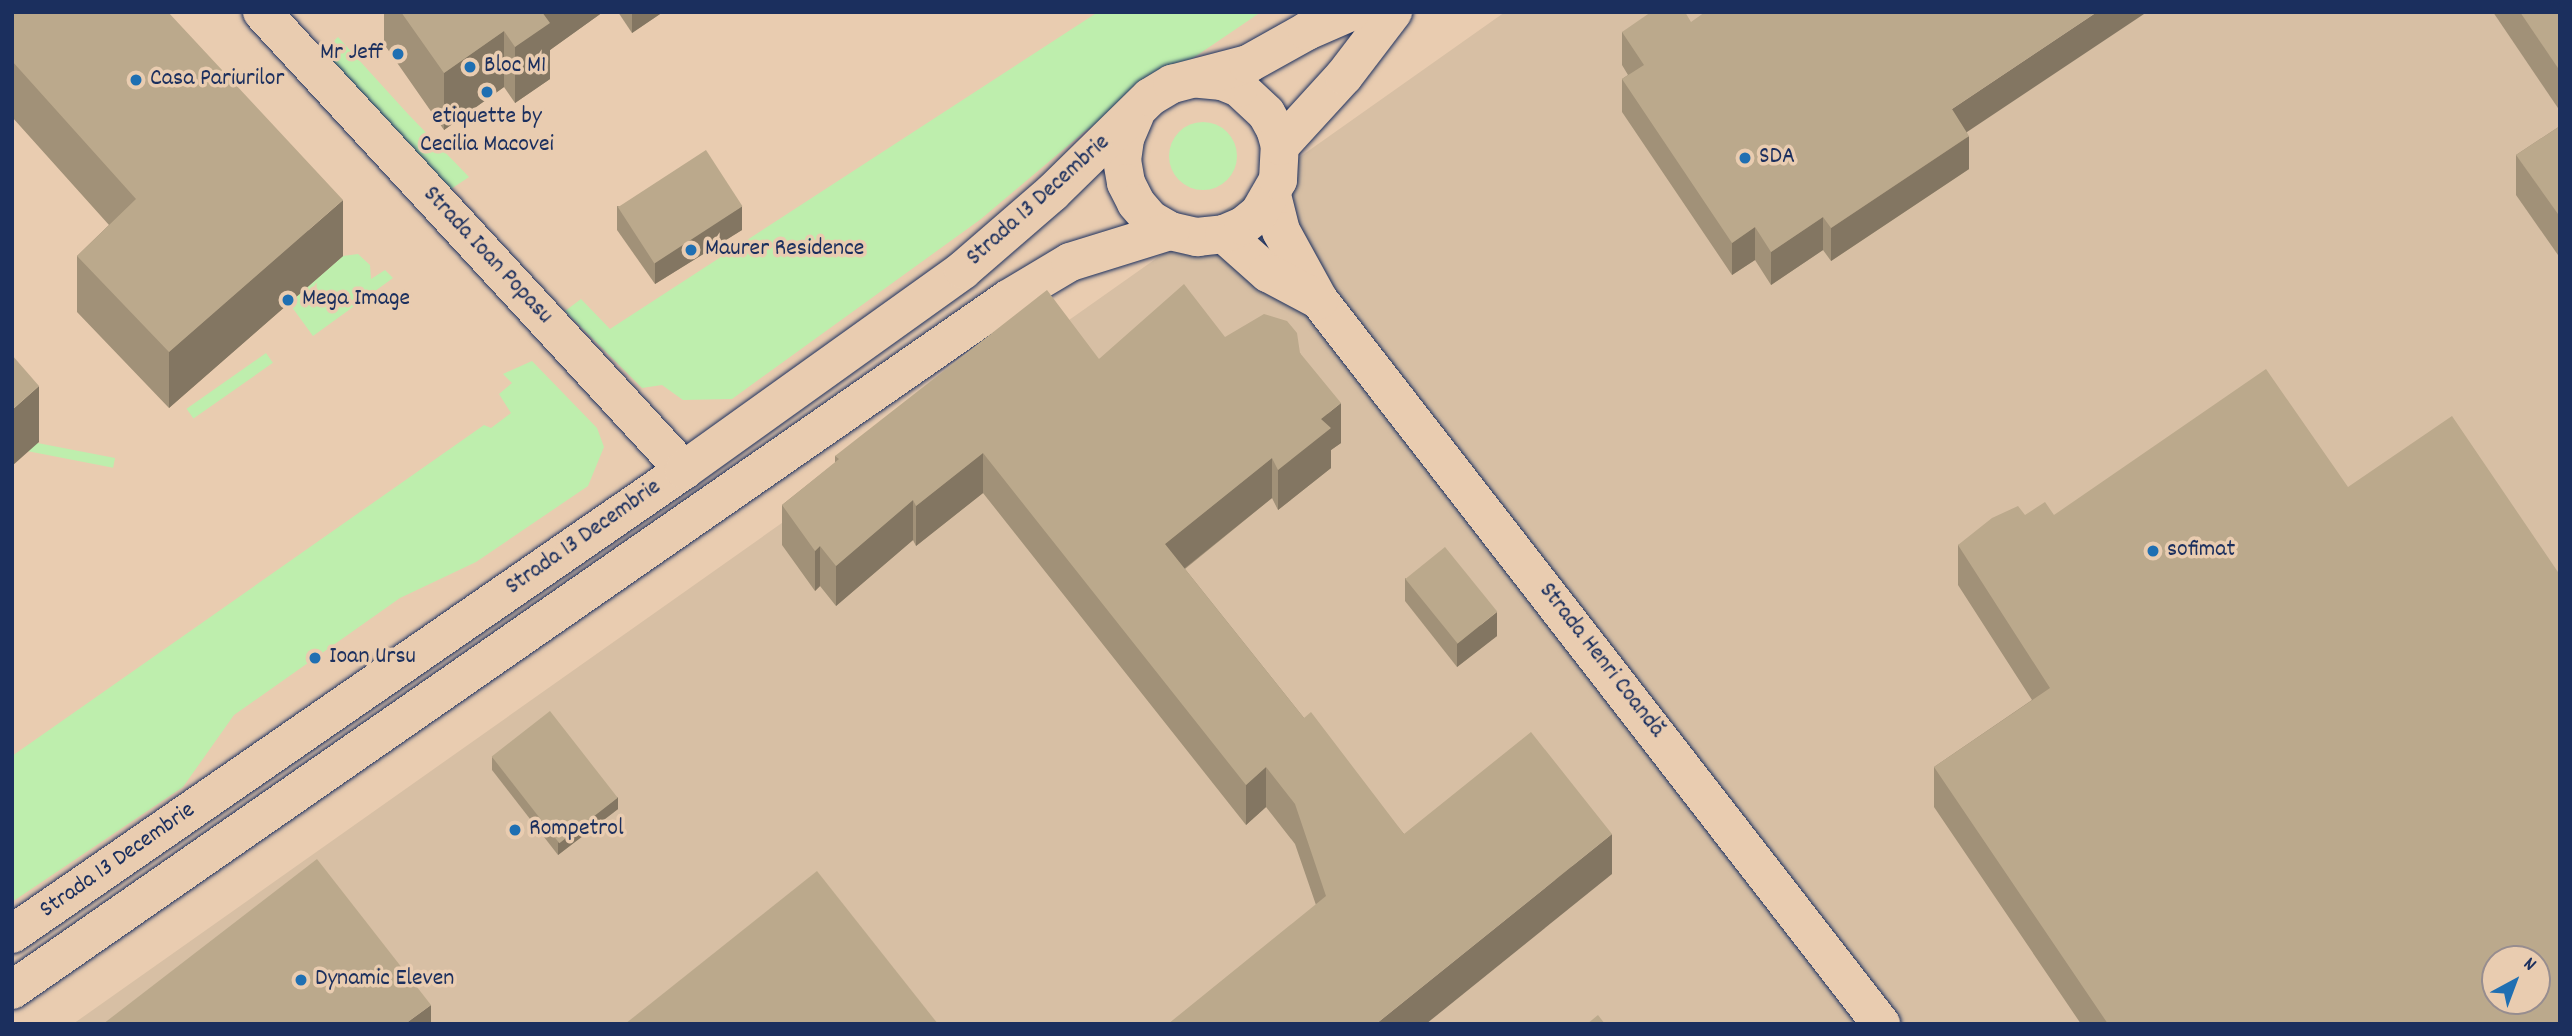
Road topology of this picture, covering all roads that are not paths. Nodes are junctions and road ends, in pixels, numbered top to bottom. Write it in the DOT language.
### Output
graph roads {
  1 [pos="262,12"];
  2 [pos="1351,12"];
  3 [pos="1393,12"];
  4 [pos="1196,79"];
  5 [pos="1135,116"];
  6 [pos="1280,146"];
  7 [pos="1272,195"];
  8 [pos="1170,231"];
  9 [pos="1224,234"];
  10 [pos="1319,300"];
  11 [pos="684,470"];
  12 [pos="12,934"];
  13 [pos="12,990"];
  14 [pos="1881,1024"];
  1 -- 11 [label="main road, Strada Ioan Popasu"];
  2 -- 4 [label="main road, Strada 13 Decembrie"];
  3 -- 6 [label="main road"];
  4 -- 5 [label="main road, Strada 13 Decembrie"];
  4 -- 6 [label="main road, Strada 13 Decembrie"];
  5 -- 8 [label="main road, Strada 13 Decembrie"];
  5 -- 11 [label="main road, Strada 13 Decembrie"];
  6 -- 7 [label="main road, Strada 13 Decembrie"];
  7 -- 9 [label="main road, Strada 13 Decembrie"];
  7 -- 10 [label="main road, Strada Henri Coandă"];
  8 -- 9 [label="main road, Strada 13 Decembrie"];
  8 -- 13 [label="main road, Strada 13 Decembrie"];
  9 -- 10 [label="main road, Strada Henri Coandă"];
  10 -- 14 [label="main road, Strada Henri Coandă"];
  11 -- 12 [label="main road, Strada 13 Decembrie"];
}
